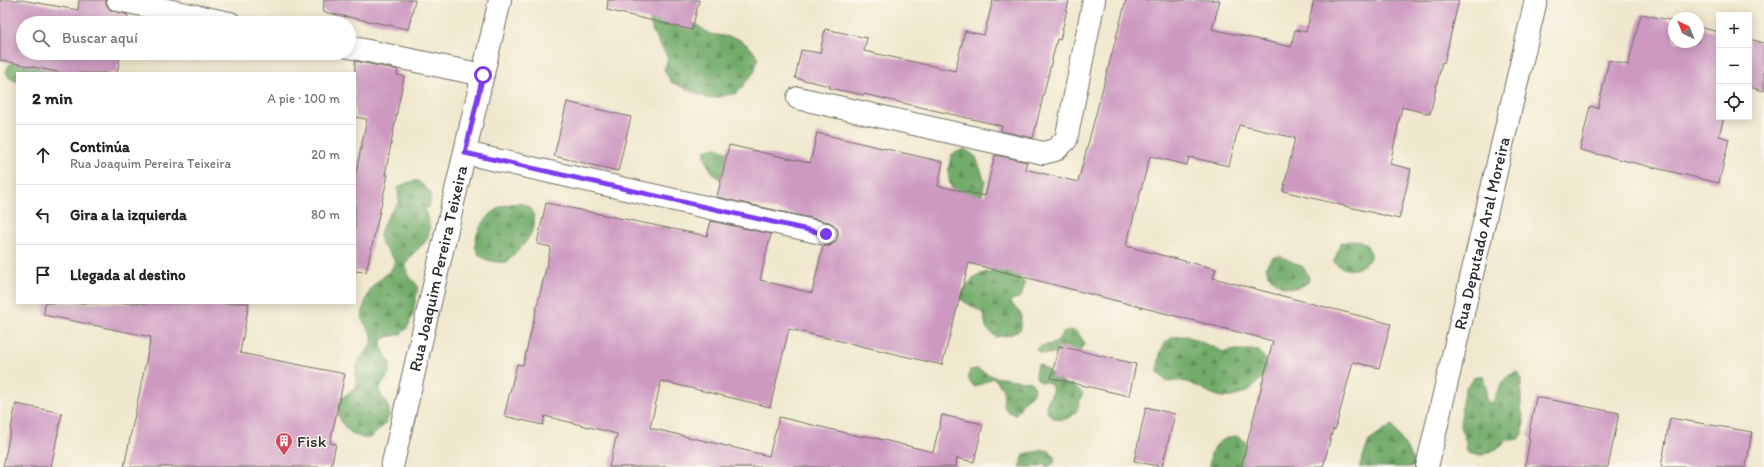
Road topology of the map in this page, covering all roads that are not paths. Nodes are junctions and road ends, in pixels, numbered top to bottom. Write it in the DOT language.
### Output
graph roads {
  1 [pos="118,0"];
  2 [pos="500,0"];
  3 [pos="1094,0"];
  4 [pos="1536,0"];
  5 [pos="196,16"];
  6 [pos="356,48"];
  7 [pos="483,75"];
  8 [pos="798,98"];
  9 [pos="465,153"];
  10 [pos="826,234"];
  11 [pos="392,467"];
  12 [pos="1427,467"];
  1 -- 5 [label="street"];
  2 -- 7 [label="street, Rua Joaquim Pereira Teixeira"];
  3 -- 8 [label="street"];
  4 -- 12 [label="street, Rua Deputado Aral Moreira"];
  6 -- 7 [label="street"];
  7 -- 9 [label="street, Rua Joaquim Pereira Teixeira"];
  9 -- 10 [label="street"];
  9 -- 11 [label="street, Rua Joaquim Pereira Teixeira"];
}
